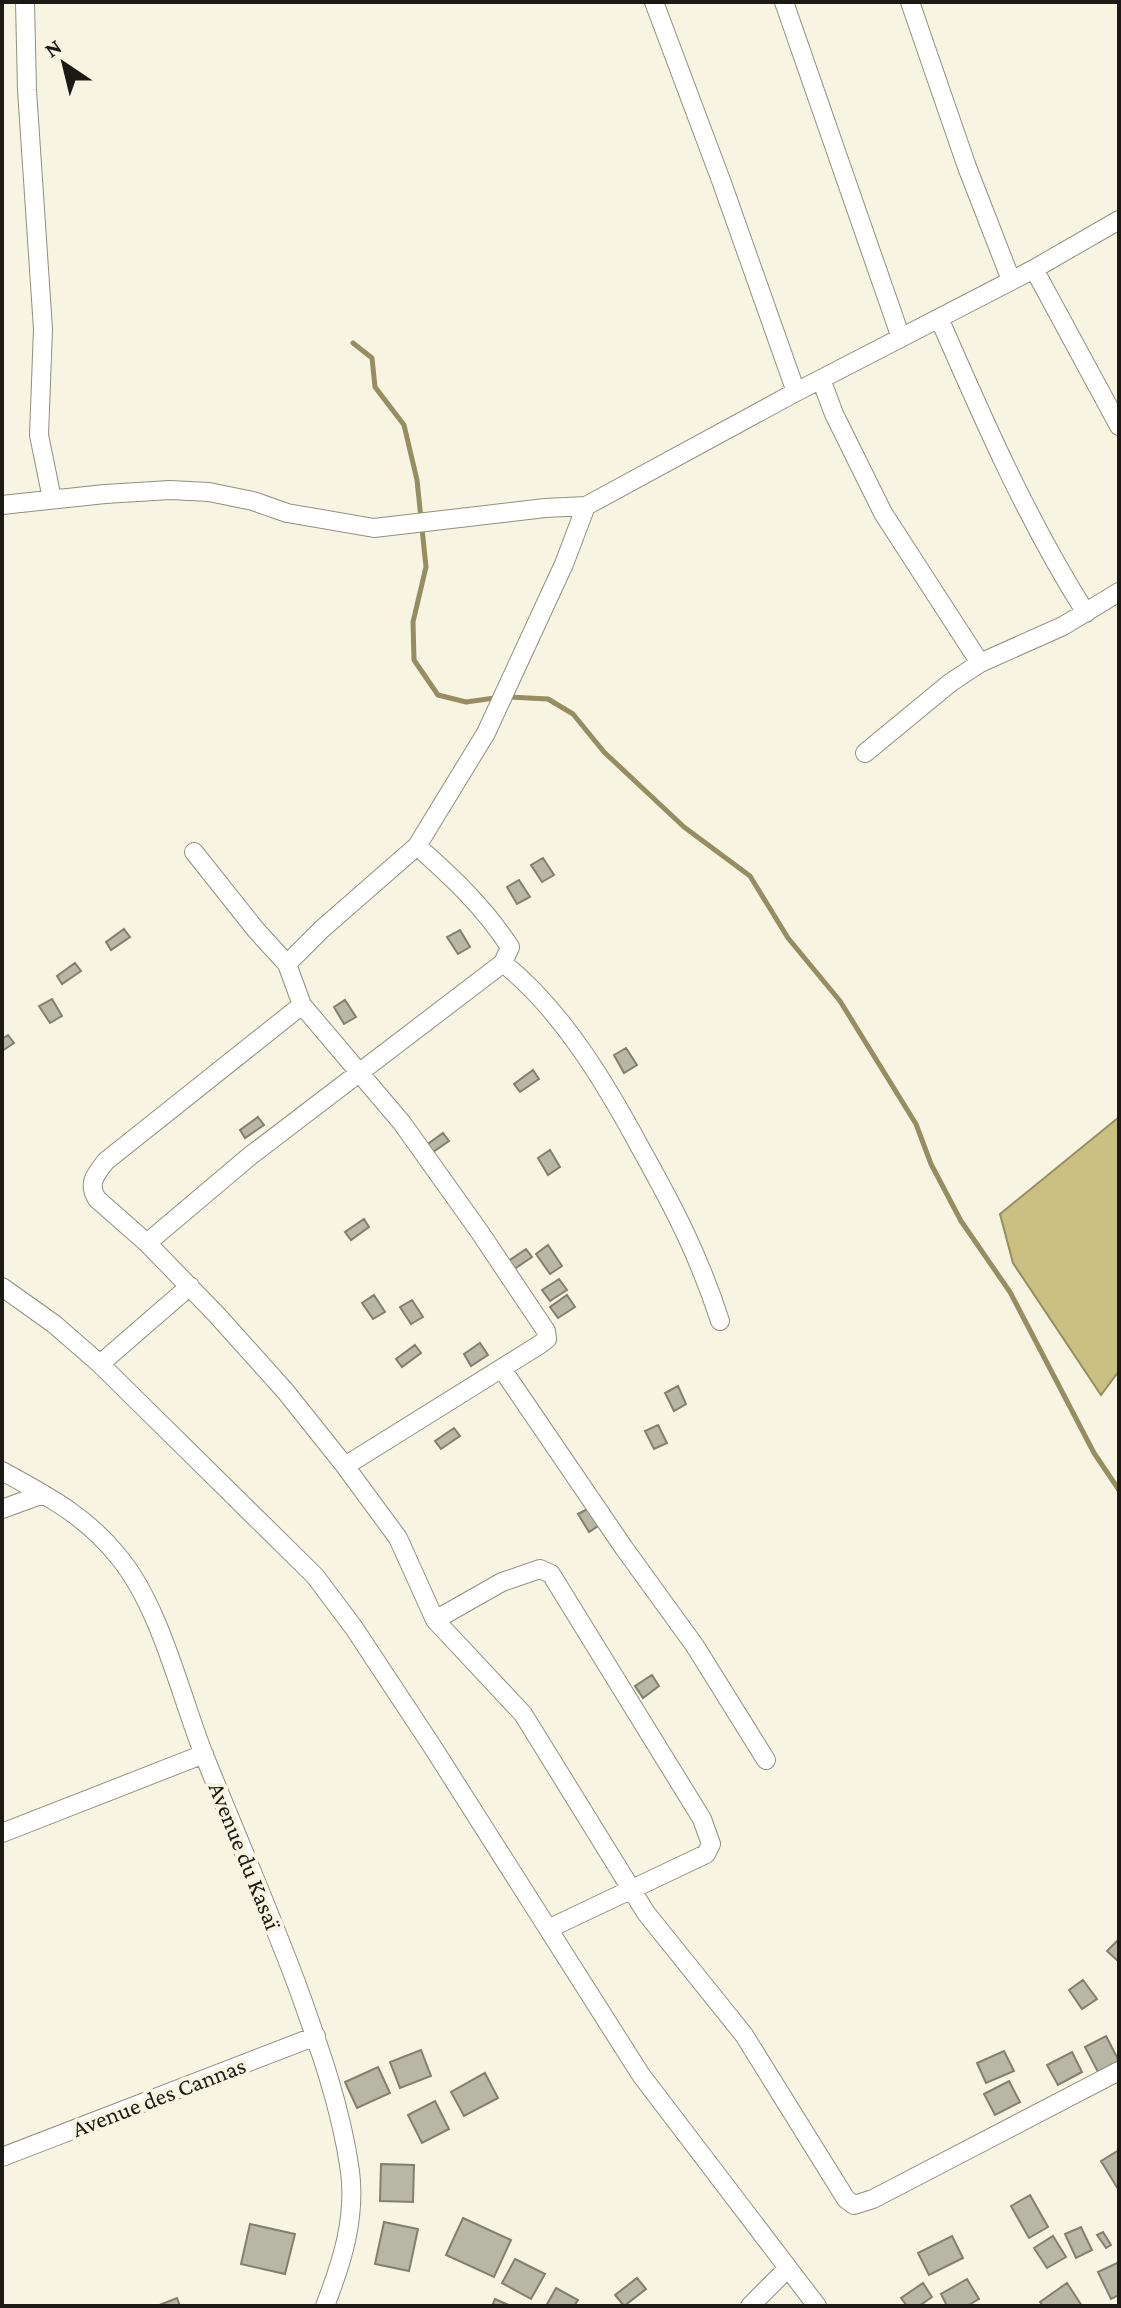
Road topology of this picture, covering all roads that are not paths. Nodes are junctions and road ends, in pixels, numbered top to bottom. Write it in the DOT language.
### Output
graph roads {
  1 [pos="25,2"];
  2 [pos="654,2"];
  3 [pos="784,2"];
  4 [pos="910,2"];
  5 [pos="1119,220"];
  6 [pos="1034,269"];
  7 [pos="1011,280"];
  8 [pos="939,318"];
  9 [pos="901,338"];
  10 [pos="821,379"];
  11 [pos="796,392"];
  12 [pos="1119,426"];
  13 [pos="52,499"];
  14 [pos="2,505"];
  15 [pos="586,506"];
  16 [pos="1119,592"];
  17 [pos="1086,613"];
  18 [pos="980,663"];
  19 [pos="865,753"];
  20 [pos="417,846"];
  21 [pos="194,852"];
  22 [pos="503,963"];
  23 [pos="287,964"];
  24 [pos="302,1005"];
  25 [pos="359,1072"];
  26 [pos="147,1243"];
  27 [pos="190,1286"];
  28 [pos="2,1287"];
  29 [pos="720,1321"];
  30 [pos="100,1364"];
  31 [pos="502,1369"];
  32 [pos="345,1466"];
  33 [pos="2,1471"];
  34 [pos="43,1494"];
  35 [pos="2,1509"];
  36 [pos="435,1620"];
  37 [pos="204,1754"];
  38 [pos="766,1760"];
  39 [pos="2,1833"];
  40 [pos="631,1890"];
  41 [pos="548,1929"];
  42 [pos="316,2036"];
  43 [pos="1119,2071"];
  44 [pos="2,2157"];
  45 [pos="788,2268"];
  46 [pos="325,2306"];
  47 [pos="750,2306"];
  48 [pos="817,2306"];
  1 -- 13 [label="street"];
  2 -- 11 [label="street"];
  3 -- 9 [label="street"];
  4 -- 7 [label="street"];
  5 -- 6 [label="street"];
  6 -- 7 [label="street"];
  6 -- 12 [label="street"];
  7 -- 8 [label="street"];
  8 -- 9 [label="street"];
  8 -- 17 [label="street"];
  9 -- 10 [label="street"];
  10 -- 11 [label="street"];
  10 -- 18 [label="street"];
  11 -- 15 [label="street"];
  13 -- 14 [label="street"];
  13 -- 15 [label="street"];
  15 -- 20 [label="street"];
  16 -- 17 [label="street"];
  17 -- 18 [label="street"];
  18 -- 19 [label="street"];
  20 -- 22 [label="street"];
  20 -- 23 [label="street"];
  21 -- 23 [label="street"];
  22 -- 25 [label="street"];
  22 -- 29 [label="street"];
  23 -- 24 [label="street"];
  24 -- 25 [label="street"];
  24 -- 26 [label="street"];
  25 -- 26 [label="street"];
  25 -- 31 [label="street"];
  26 -- 27 [label="street"];
  27 -- 30 [label="street"];
  27 -- 32 [label="street"];
  28 -- 30 [label="street"];
  30 -- 41 [label="street"];
  31 -- 32 [label="street"];
  31 -- 38 [label="street"];
  32 -- 36 [label="street"];
  33 -- 34 [label="street, Avenue du Kasaï"];
  34 -- 35 [label="street"];
  34 -- 37 [label="street, Avenue du Kasaï"];
  36 -- 40 [label="street"];
  36 -- 40 [label="street"];
  37 -- 39 [label="street"];
  37 -- 42 [label="street, Avenue du Kasaï"];
  40 -- 41 [label="street"];
  40 -- 43 [label="street"];
  41 -- 45 [label="street"];
  42 -- 44 [label="street, Avenue des Cannas"];
  42 -- 46 [label="street, Avenue du Kasaï"];
  45 -- 47 [label="street"];
  45 -- 48 [label="street"];
}
